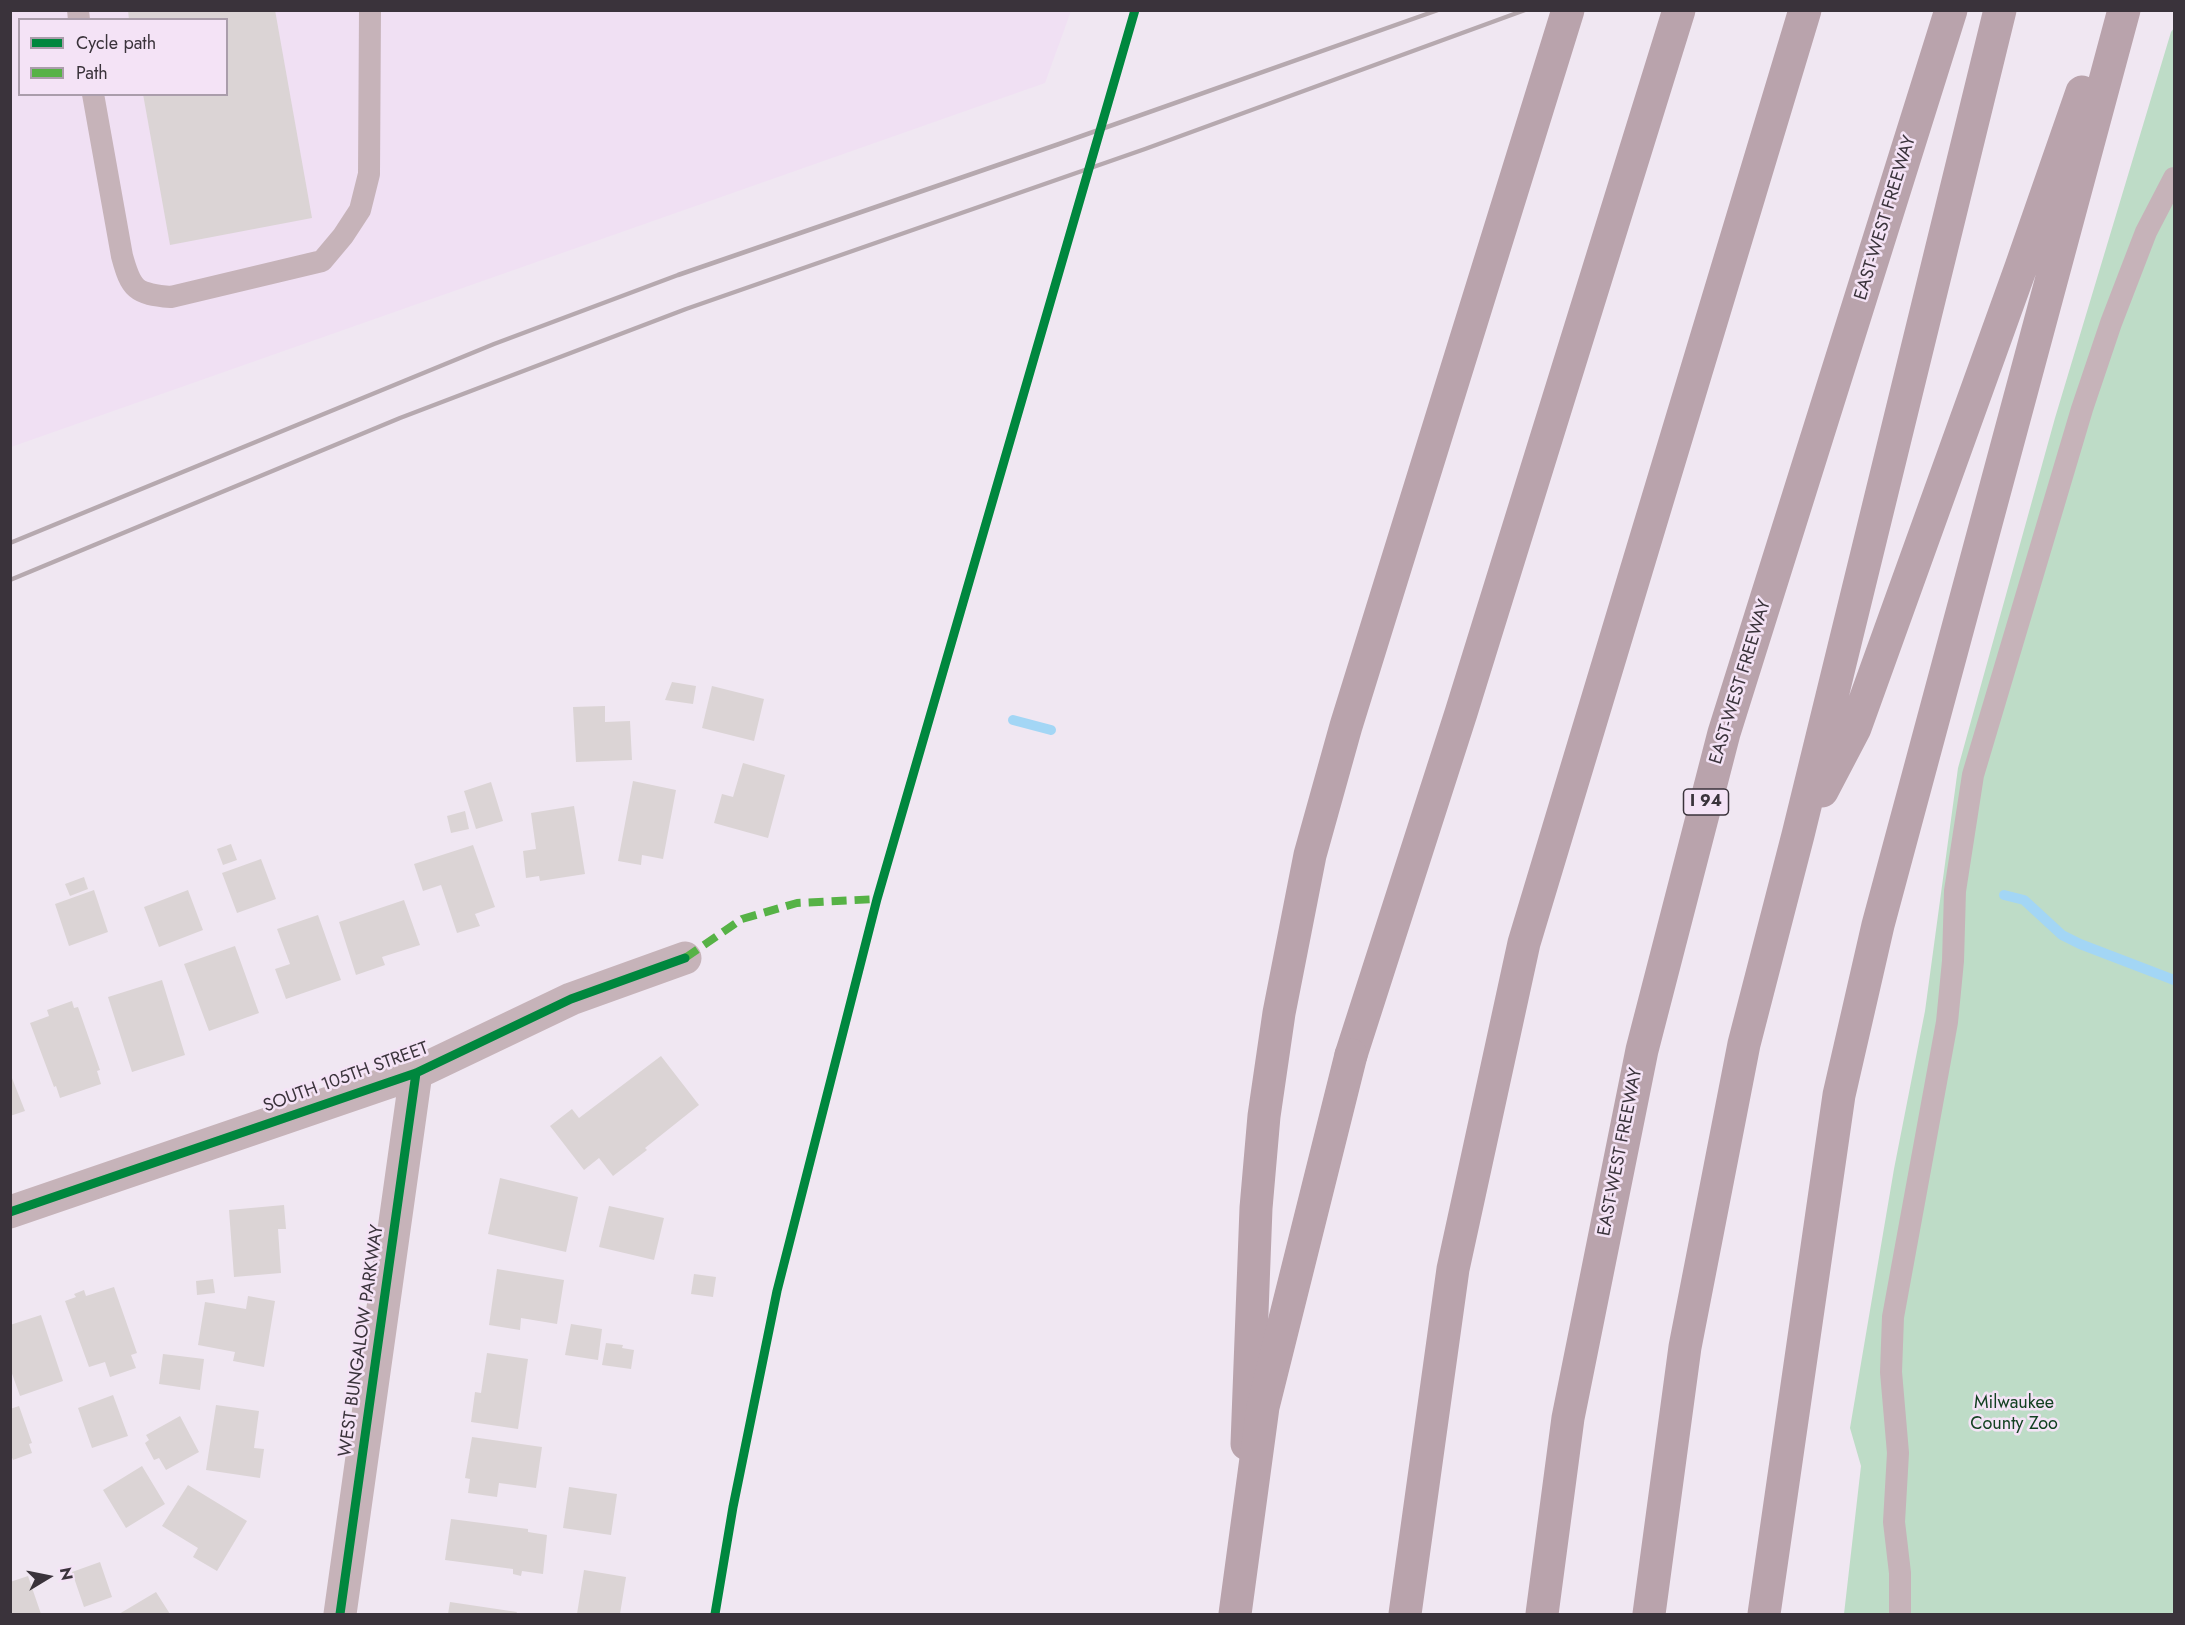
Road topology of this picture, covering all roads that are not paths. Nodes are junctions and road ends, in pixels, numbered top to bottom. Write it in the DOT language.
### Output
graph roads {
  1 [pos="370,10"];
  2 [pos="1568,10"];
  3 [pos="1679,10"];
  4 [pos="1804,10"];
  5 [pos="1951,10"];
  6 [pos="2000,10"];
  7 [pos="2116,10"];
  8 [pos="2124,10"];
  9 [pos="93,96"];
  10 [pos="2175,178"];
  11 [pos="1798,835"];
  12 [pos="685,958"];
  13 [pos="416,1073"];
  14 [pos="10,1212"];
  15 [pos="340,1614"];
  16 [pos="1235,1614"];
  17 [pos="1245,1614"];
  18 [pos="1405,1614"];
  19 [pos="1542,1614"];
  20 [pos="1649,1614"];
  21 [pos="1764,1614"];
  22 [pos="1900,1614"];
  1 -- 9 [label="lane"];
  2 -- 17 [label="highway"];
  3 -- 16 [label="highway, bridge"];
  4 -- 18 [label="highway"];
  5 -- 19 [label="highway, EAST-WEST FREEWAY / I 94"];
  6 -- 11 [label="highway"];
  7 -- 11 [label="highway"];
  8 -- 21 [label="highway"];
  10 -- 22 [label="lane"];
  11 -- 20 [label="highway"];
  12 -- 13 [label="street, SOUTH 105TH STREET"];
  13 -- 14 [label="street, SOUTH 105TH STREET"];
  13 -- 15 [label="street, WEST BUNGALOW PARKWAY"];
}
